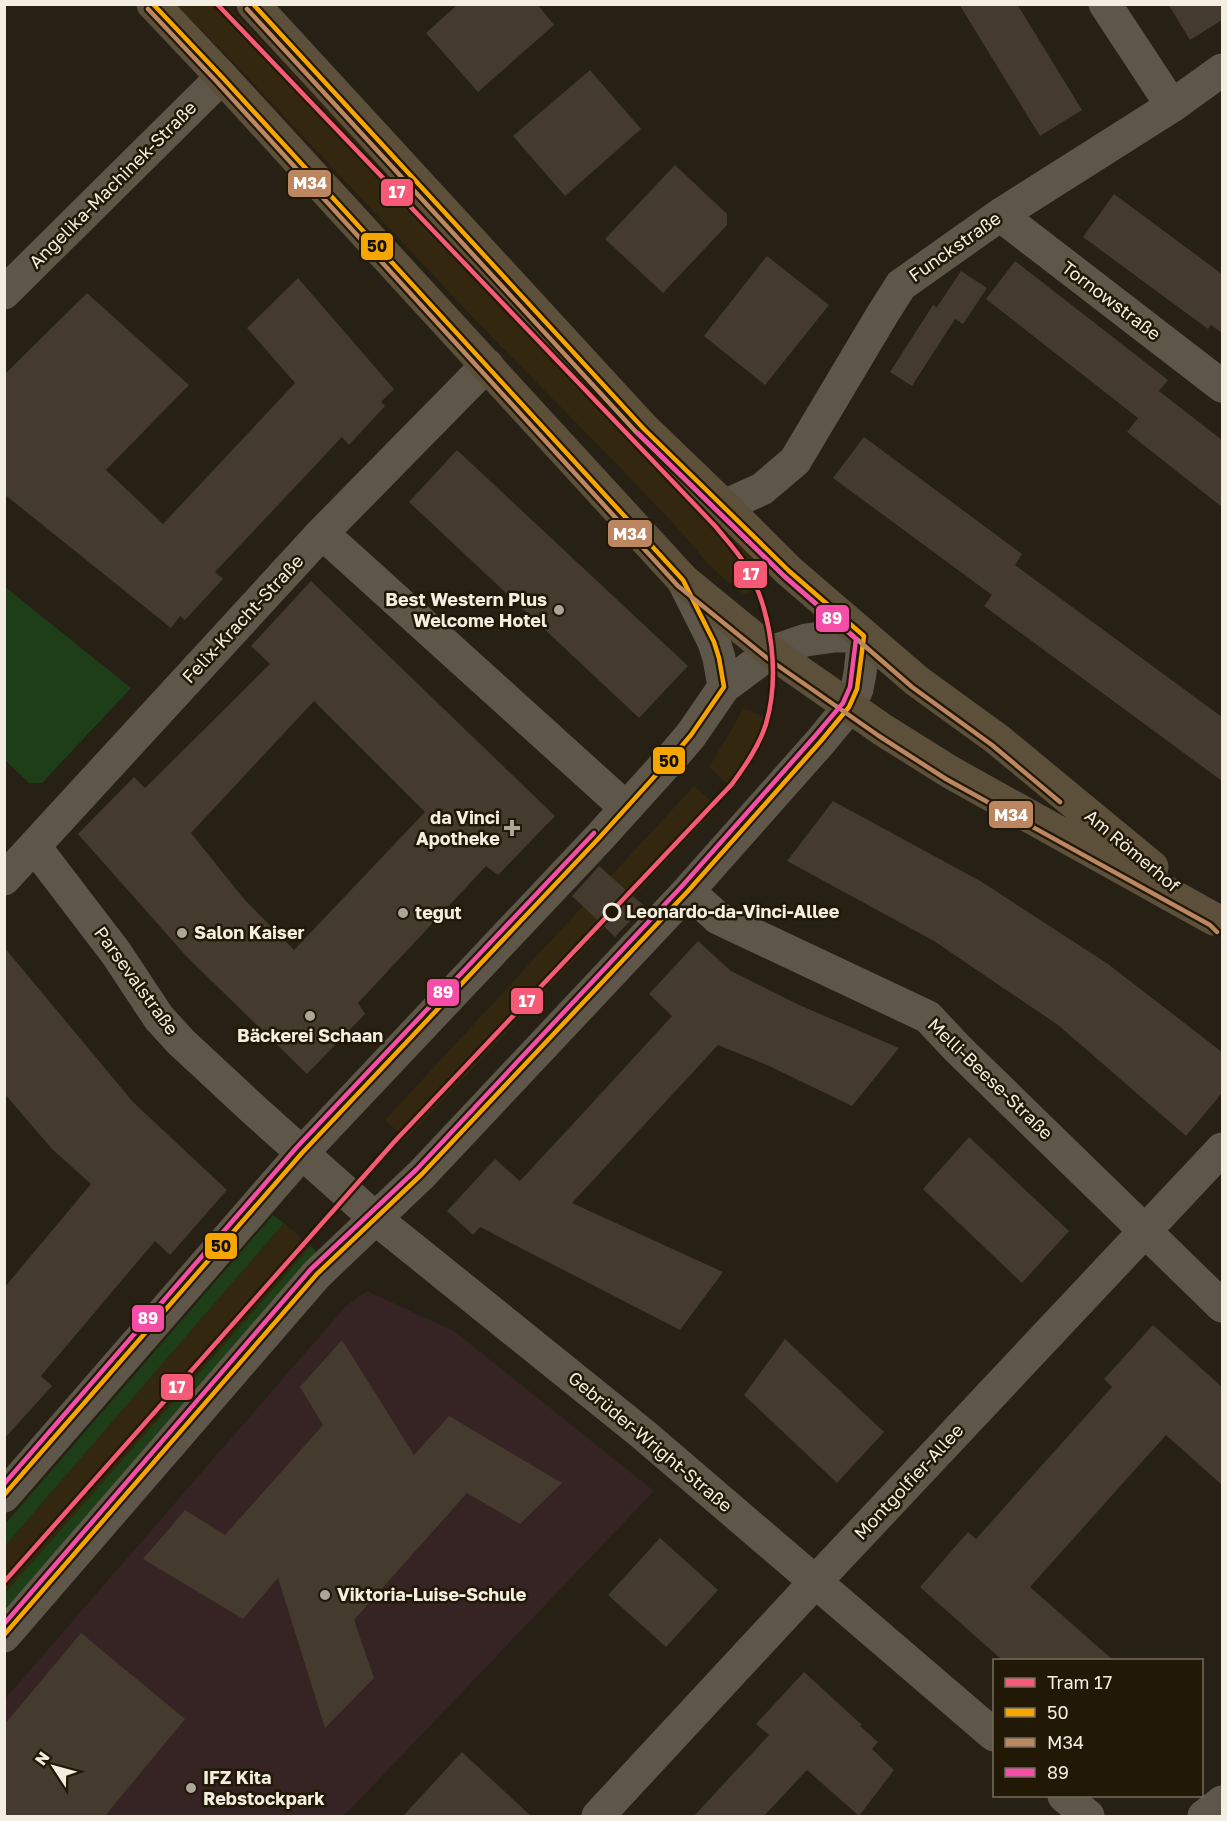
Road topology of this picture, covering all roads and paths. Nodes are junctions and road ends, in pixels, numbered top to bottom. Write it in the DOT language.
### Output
graph roads {
  1 [pos="153,4"];
  2 [pos="254,4"];
  3 [pos="1105,4"];
  4 [pos="1222,70"];
  5 [pos="222,76"];
  6 [pos="1172,106"];
  7 [pos="1000,215"];
  8 [pos="4,293"];
  9 [pos="487,365"];
  10 [pos="1222,386"];
  11 [pos="724,506"];
  12 [pos="322,533"];
  13 [pos="683,580"];
  14 [pos="864,636"];
  15 [pos="771,651"];
  16 [pos="724,687"];
  17 [pos="849,707"];
  18 [pos="626,808"];
  19 [pos="35,847"];
  20 [pos="4,879"];
  21 [pos="688,891"];
  22 [pos="1218,922"];
  23 [pos="1222,1149"];
  24 [pos="302,1153"];
  25 [pos="376,1219"];
  26 [pos="1146,1232"];
  27 [pos="1222,1306"];
  28 [pos="4,1496"];
  29 [pos="816,1581"];
  30 [pos="4,1636"];
  31 [pos="993,1734"];
  32 [pos="1065,1797"];
  33 [pos="1222,1802"];
  34 [pos="598,1816"];
  35 [pos="1088,1816"];
  36 [pos="1204,1816"];
  1 -- 5 [label="main road, Am Römerhof"];
  2 -- 11 [label="main road, Am Römerhof"];
  3 -- 6 [label="street"];
  4 -- 6 [label="street, Funckstraße"];
  5 -- 8 [label="street, Angelika-Machinek-Straße"];
  5 -- 9 [label="main road, Am Römerhof"];
  6 -- 7 [label="street, Funckstraße"];
  7 -- 10 [label="street, Tornowstraße"];
  7 -- 11 [label="street, Funckstraße"];
  9 -- 12 [label="street, Felix-Kracht-Straße"];
  9 -- 13 [label="main road, Am Römerhof"];
  11 -- 14 [label="main road, Am Römerhof"];
  12 -- 18 [label="street"];
  12 -- 19 [label="street, Felix-Kracht-Straße"];
  13 -- 15 [label="main road, Am Römerhof"];
  13 -- 16 [label="street"];
  14 -- 15 [label="street"];
  14 -- 17 [label="street"];
  14 -- 22 [label="main road, Am Römerhof"];
  15 -- 16 [label="street"];
  15 -- 17 [label="main road, Am Römerhof"];
  16 -- 18 [label="street"];
  17 -- 21 [label="street"];
  17 -- 22 [label="main road, Am Römerhof"];
  18 -- 24 [label="street"];
  19 -- 20 [label="street, Felix-Kracht-Straße"];
  19 -- 24 [label="street, Parsevalstraße"];
  21 -- 25 [label="street"];
  21 -- 26 [label="street, Melli-Beese-Straße"];
  23 -- 26 [label="street, Montgolfier-Allee"];
  24 -- 25 [label="street, Gebrüder-Wright-Straße"];
  24 -- 28 [label="street"];
  25 -- 29 [label="street, Gebrüder-Wright-Straße"];
  25 -- 30 [label="street"];
  26 -- 27 [label="street, Melli-Beese-Straße"];
  26 -- 29 [label="street, Montgolfier-Allee"];
  29 -- 31 [label="street, Gebrüder-Wright-Straße"];
  29 -- 34 [label="street, Montgolfier-Allee"];
  32 -- 35 [label="street"];
  33 -- 36 [label="street"];
}
